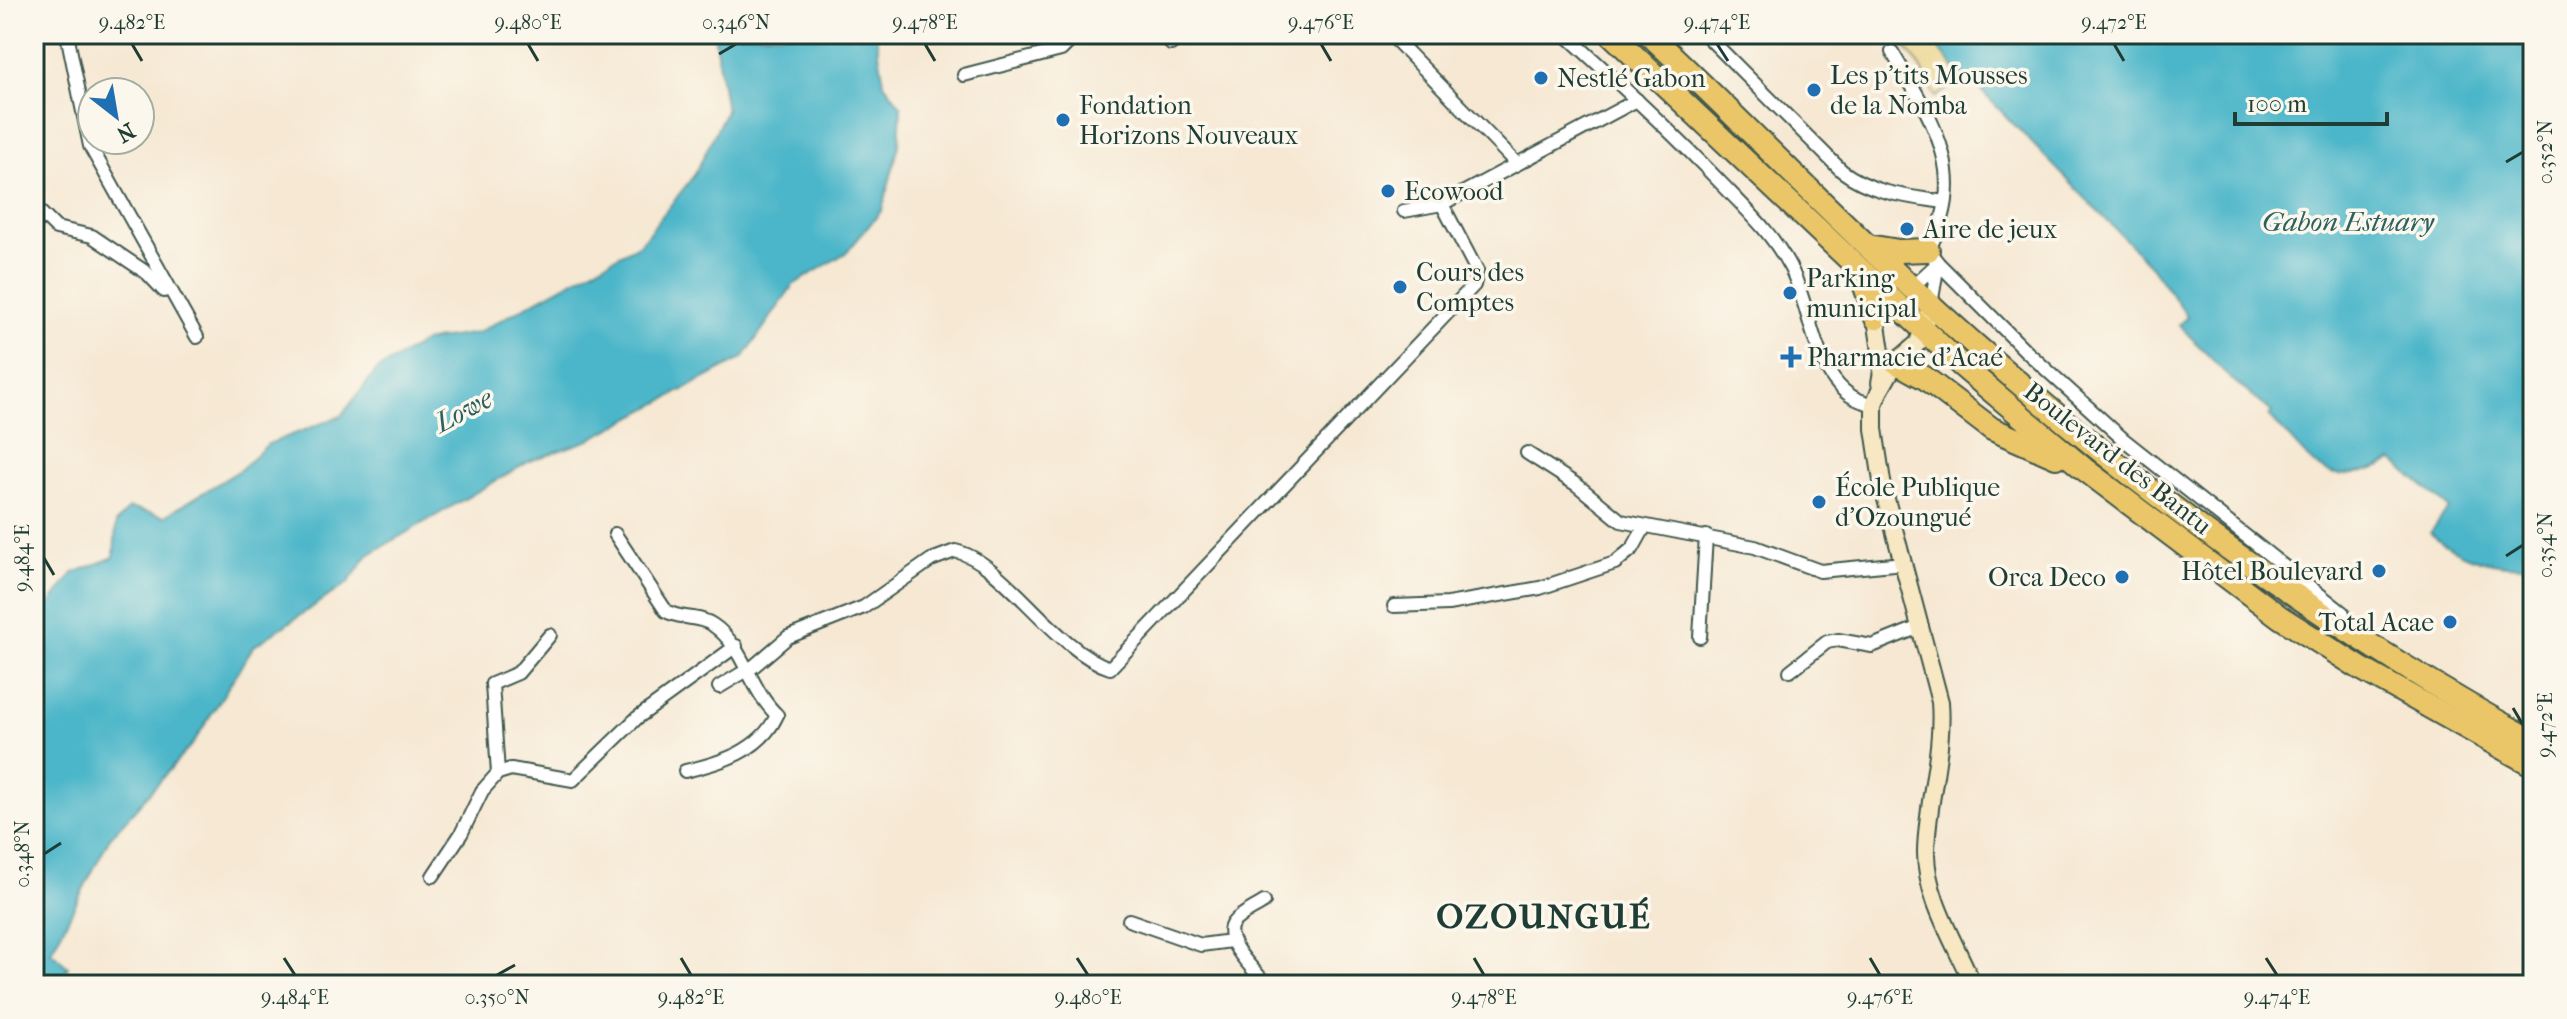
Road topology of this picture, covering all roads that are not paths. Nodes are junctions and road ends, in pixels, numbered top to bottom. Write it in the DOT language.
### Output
graph roads {
  1 [pos="67,34"];
  2 [pos="1066,34"];
  3 [pos="1390,34"];
  4 [pos="1565,34"];
  5 [pos="1611,34"];
  6 [pos="1649,34"];
  7 [pos="1705,34"];
  8 [pos="1892,52"];
  9 [pos="964,75"];
  10 [pos="1637,100"];
  11 [pos="1516,163"];
  12 [pos="1944,202"];
  13 [pos="1442,204"];
  14 [pos="34,206"];
  15 [pos="1404,211"];
  16 [pos="1863,256"];
  17 [pos="1933,256"];
  18 [pos="1911,288"];
  19 [pos="1892,301"];
  20 [pos="177,305"];
  21 [pos="1931,305"];
  22 [pos="1876,318"];
  23 [pos="1923,329"];
  24 [pos="197,337"];
  25 [pos="1896,362"];
  26 [pos="1877,398"];
  27 [pos="1527,453"];
  28 [pos="2084,469"];
  29 [pos="1644,528"];
  30 [pos="615,534"];
  31 [pos="1706,536"];
  32 [pos="1904,563"];
  33 [pos="1394,606"];
  34 [pos="2343,613"];
  35 [pos="1922,626"];
  36 [pos="550,635"];
  37 [pos="1700,637"];
  38 [pos="736,646"];
  39 [pos="746,671"];
  40 [pos="1790,671"];
  41 [pos="719,687"];
  42 [pos="2533,741"];
  43 [pos="2533,765"];
  44 [pos="685,771"];
  45 [pos="498,773"];
  46 [pos="433,876"];
  47 [pos="1264,902"];
  48 [pos="1129,920"];
  49 [pos="1231,941"];
  50 [pos="1267,985"];
  51 [pos="1973,985"];
  1 -- 20 [label="street"];
  2 -- 9 [label="street"];
  3 -- 11 [label="street"];
  4 -- 10 [label="street"];
  5 -- 16 [label="highway, Boulevard des Bantu"];
  6 -- 16 [label="highway, Boulevard des Bantu"];
  7 -- 12 [label="street"];
  8 -- 12 [label="street"];
  10 -- 11 [label="street"];
  10 -- 26 [label="street"];
  11 -- 13 [label="street"];
  12 -- 17 [label="street"];
  13 -- 15 [label="street"];
  13 -- 39 [label="street"];
  14 -- 20 [label="street"];
  16 -- 17 [label="highway"];
  16 -- 18 [label="highway, Boulevard des Bantu"];
  16 -- 19 [label="highway, Boulevard des Bantu"];
  16 -- 22 [label="highway"];
  17 -- 18 [label="street"];
  17 -- 21 [label="street"];
  17 -- 34 [label="street"];
  18 -- 19 [label="street"];
  18 -- 21 [label="highway, Boulevard des Bantu"];
  19 -- 22 [label="street"];
  19 -- 23 [label="highway, Boulevard des Bantu"];
  20 -- 24 [label="street"];
  21 -- 23 [label="street"];
  21 -- 42 [label="highway, Boulevard des Bantu"];
  22 -- 26 [label="street"];
  23 -- 25 [label="street"];
  23 -- 28 [label="highway, Boulevard des Bantu"];
  25 -- 26 [label="street"];
  25 -- 28 [label="highway"];
  26 -- 32 [label="street"];
  27 -- 29 [label="street"];
  28 -- 43 [label="highway, Boulevard des Bantu"];
  29 -- 31 [label="street"];
  29 -- 33 [label="street"];
  30 -- 38 [label="street"];
  31 -- 32 [label="street"];
  31 -- 37 [label="street"];
  32 -- 35 [label="street"];
  35 -- 40 [label="street"];
  35 -- 51 [label="street"];
  36 -- 45 [label="street"];
  38 -- 39 [label="street"];
  38 -- 45 [label="street"];
  39 -- 41 [label="street"];
  39 -- 44 [label="street"];
  45 -- 46 [label="street"];
  47 -- 49 [label="street"];
  48 -- 49 [label="street"];
  49 -- 50 [label="street"];
}
